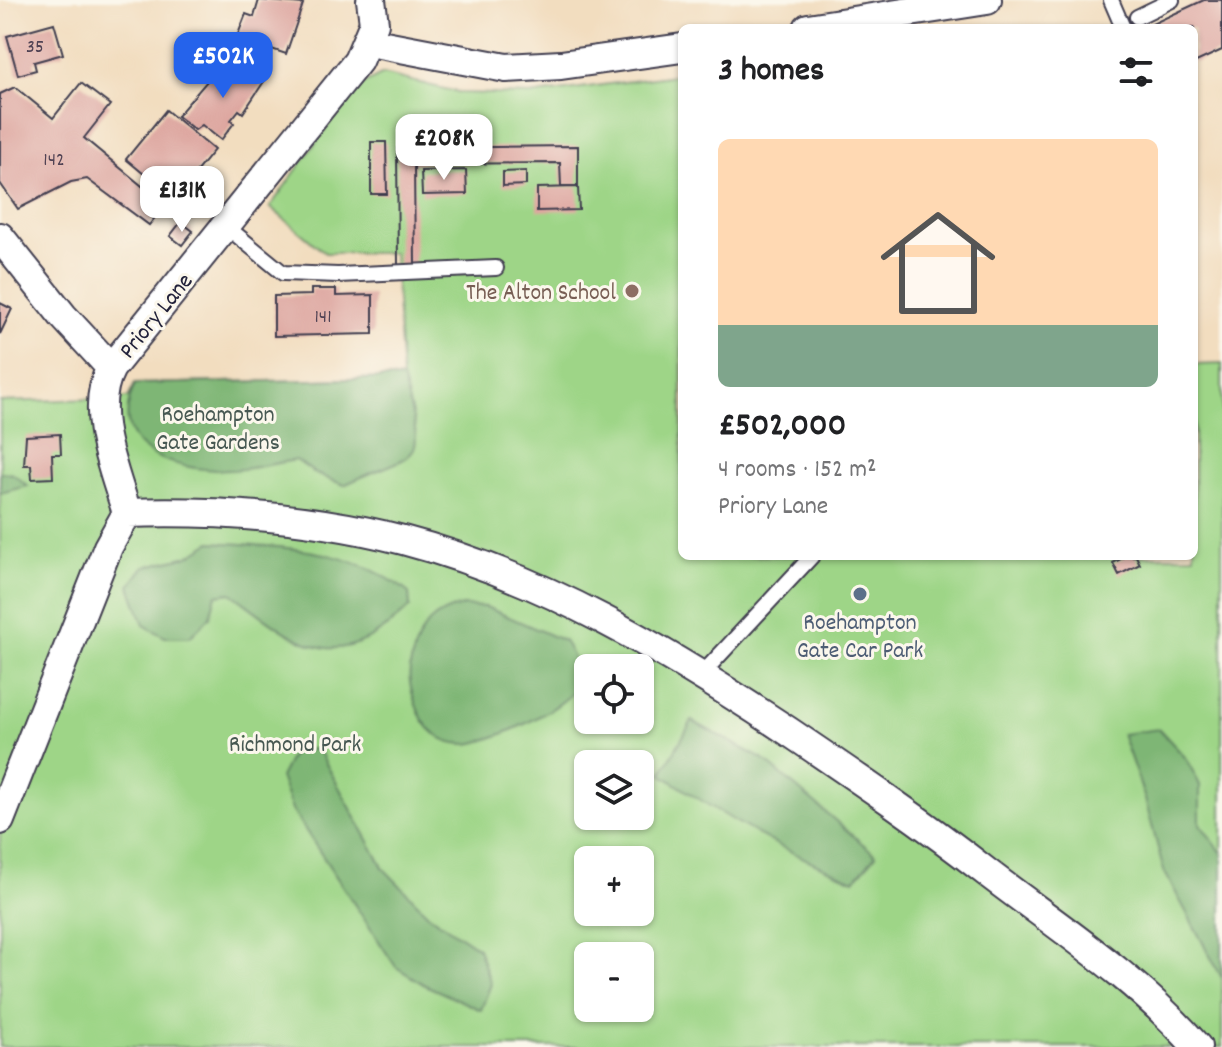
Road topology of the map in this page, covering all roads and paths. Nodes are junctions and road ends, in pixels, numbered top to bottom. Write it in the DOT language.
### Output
graph roads {
  1 [pos="371,0"];
  2 [pos="987,0"];
  3 [pos="1111,0"];
  4 [pos="1172,0"];
  5 [pos="1137,17"];
  6 [pos="834,24"];
  7 [pos="1121,24"];
  8 [pos="369,42"];
  9 [pos="678,49"];
  10 [pos="227,227"];
  11 [pos="0,237"];
  12 [pos="496,268"];
  13 [pos="111,368"];
  14 [pos="127,513"];
  15 [pos="808,560"];
  16 [pos="702,674"];
  17 [pos="0,820"];
  18 [pos="1197,1047"];
  1 -- 8 [label="street, Priory Lane"];
  2 -- 6 [label="street"];
  3 -- 7 [label="lane"];
  4 -- 5 [label="lane"];
  8 -- 9 [label="street"];
  8 -- 10 [label="street, Priory Lane"];
  10 -- 12 [label="lane"];
  10 -- 13 [label="street, Priory Lane"];
  11 -- 13 [label="street"];
  13 -- 14 [label="street, Priory Lane"];
  14 -- 16 [label="street"];
  14 -- 17 [label="street"];
  15 -- 16 [label="lane"];
  16 -- 18 [label="street"];
}
